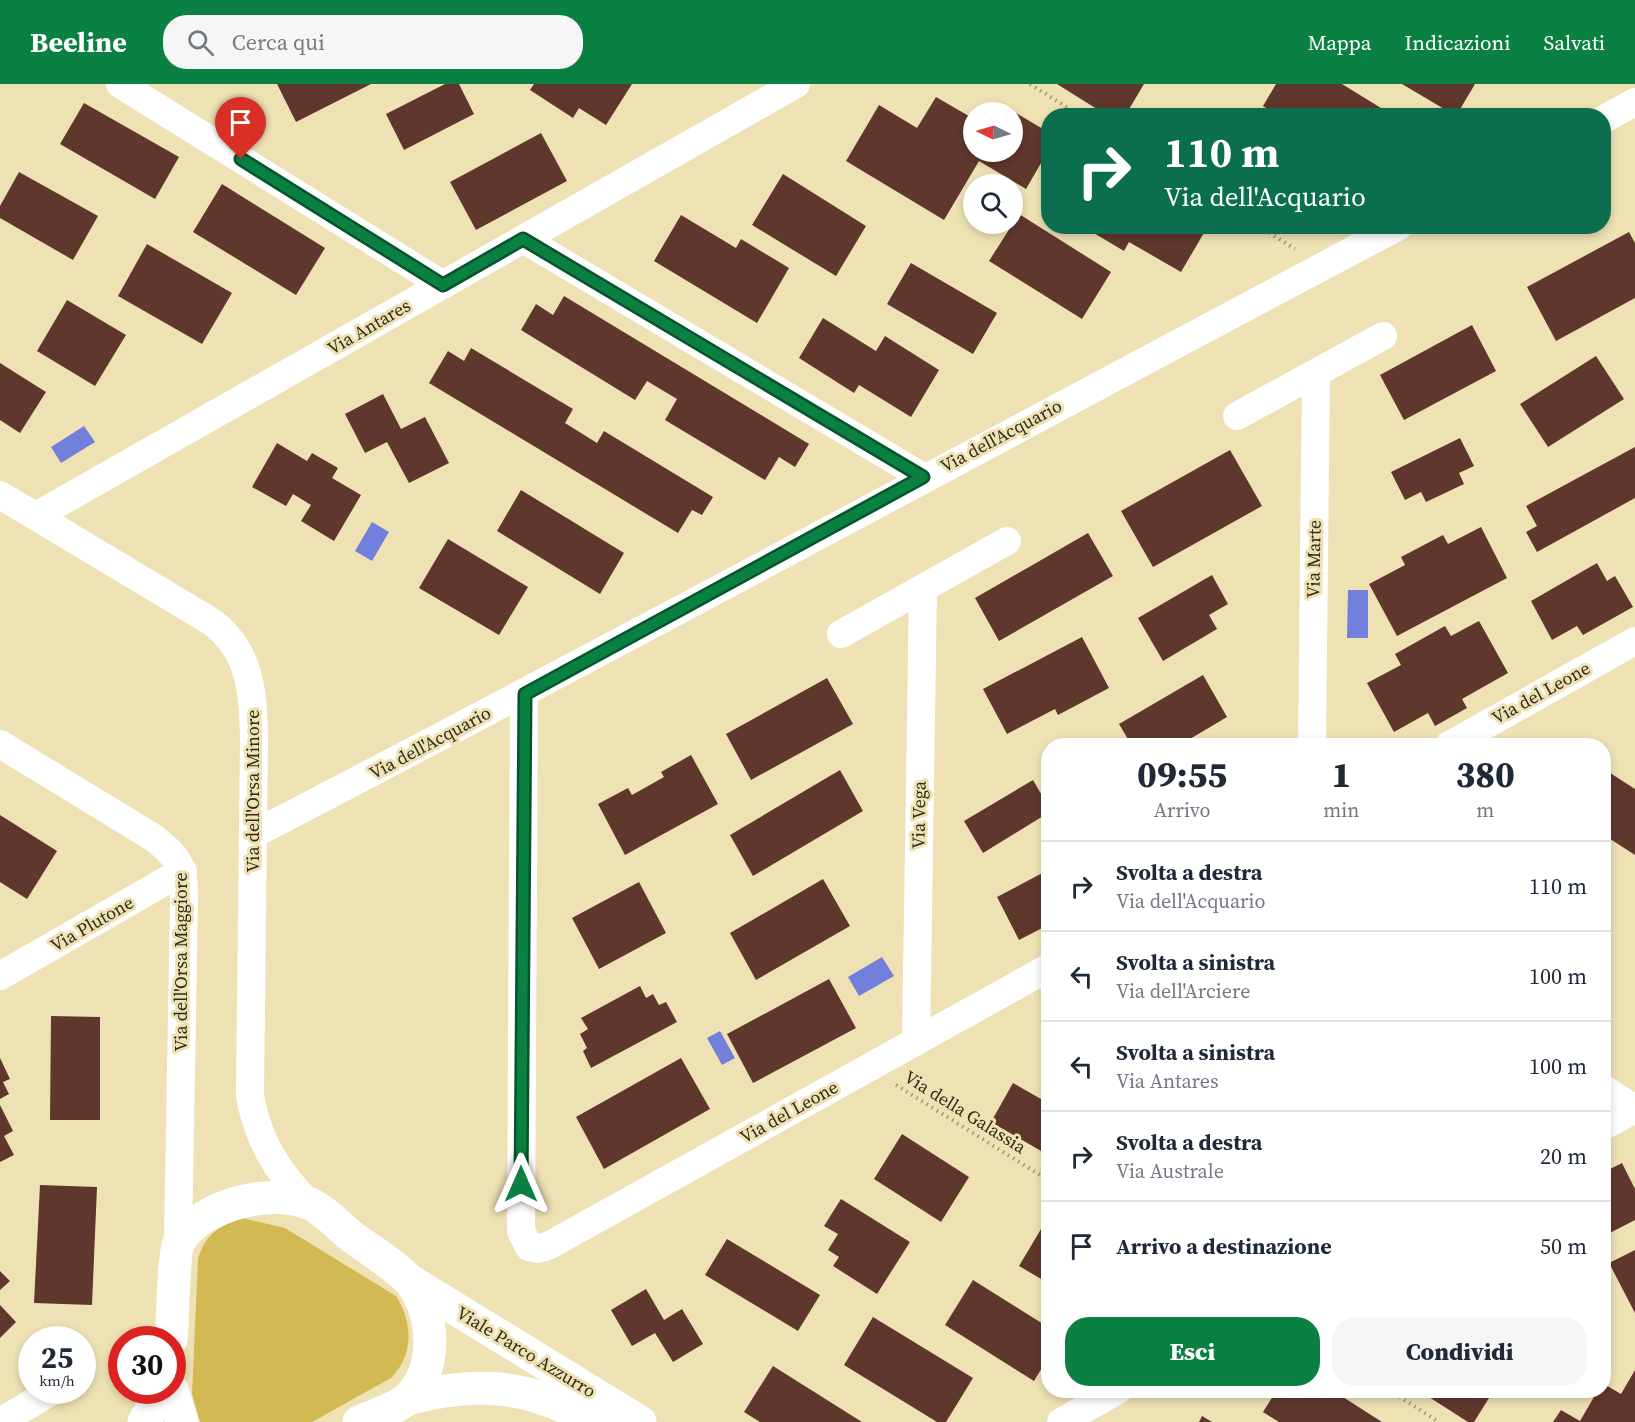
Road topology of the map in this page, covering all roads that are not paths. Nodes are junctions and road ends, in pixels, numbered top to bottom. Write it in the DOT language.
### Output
graph roads {
  1 [pos="120,84"];
  2 [pos="796,84"];
  3 [pos="1635,102"];
  4 [pos="1611,115"];
  5 [pos="1384,234"];
  6 [pos="523,239"];
  7 [pos="443,285"];
  8 [pos="1383,336"];
  9 [pos="1316,373"];
  10 [pos="1237,416"];
  11 [pos="923,477"];
  12 [pos="0,495"];
  13 [pos="36,516"];
  14 [pos="1007,541"];
  15 [pos="923,588"];
  16 [pos="841,634"];
  17 [pos="1635,641"];
  18 [pos="525,694"];
  19 [pos="1312,738"];
  20 [pos="1462,738"];
  21 [pos="0,744"];
  22 [pos="254,834"];
  23 [pos="183,871"];
  24 [pos="1041,972"];
  25 [pos="0,976"];
  26 [pos="916,1042"];
  27 [pos="1611,1094"];
  28 [pos="1635,1109"];
  29 [pos="1611,1122"];
  30 [pos="308,1203"];
  31 [pos="178,1242"];
  32 [pos="412,1282"];
  33 [pos="172,1326"];
  34 [pos="1104,1398"];
  35 [pos="407,1399"];
  36 [pos="30,1404"];
  37 [pos="154,1404"];
  38 [pos="176,1404"];
  39 [pos="0,1422"];
  40 [pos="144,1422"];
  41 [pos="182,1422"];
  42 [pos="359,1422"];
  43 [pos="594,1422"];
  44 [pos="640,1422"];
  45 [pos="1061,1422"];
  1 -- 7 [label="street"];
  2 -- 6 [label="street, Via Antares"];
  3 -- 4 [label="street"];
  5 -- 11 [label="street, Via dell'Acquario"];
  6 -- 7 [label="street, Via Antares"];
  6 -- 11 [label="street"];
  7 -- 13 [label="street, Via Antares"];
  8 -- 9 [label="street"];
  9 -- 10 [label="street"];
  9 -- 19 [label="street, Via Marte"];
  11 -- 18 [label="street, Via dell'Acquario"];
  12 -- 13 [label="street, Via dell'Orsa Minore"];
  13 -- 22 [label="street, Via dell'Orsa Minore"];
  14 -- 15 [label="street"];
  15 -- 16 [label="street"];
  15 -- 26 [label="street, Via Vega"];
  17 -- 20 [label="street, Via del Leone"];
  18 -- 22 [label="street, Via dell'Acquario"];
  18 -- 26 [label="street, Via del Leone"];
  21 -- 23 [label="street, Via dell'Orsa Maggiore"];
  22 -- 30 [label="street, Via dell'Orsa Minore"];
  23 -- 25 [label="street, Via Plutone"];
  23 -- 31 [label="street, Via dell'Orsa Maggiore"];
  24 -- 26 [label="street, Via del Leone"];
  27 -- 28 [label="street"];
  28 -- 29 [label="street"];
  30 -- 31 [label="street"];
  30 -- 32 [label="street, Viale Parco Azzurro"];
  31 -- 33 [label="street"];
  32 -- 35 [label="street, Viale Parco Azzurro"];
  32 -- 44 [label="street, Viale Parco Azzurro"];
  34 -- 45 [label="street"];
  35 -- 42 [label="street, Viale Parco Azzurro"];
  35 -- 43 [label="street, Viale Parco Azzurro"];
  36 -- 39 [label="street"];
  37 -- 40 [label="street"];
  38 -- 41 [label="street"];
}
